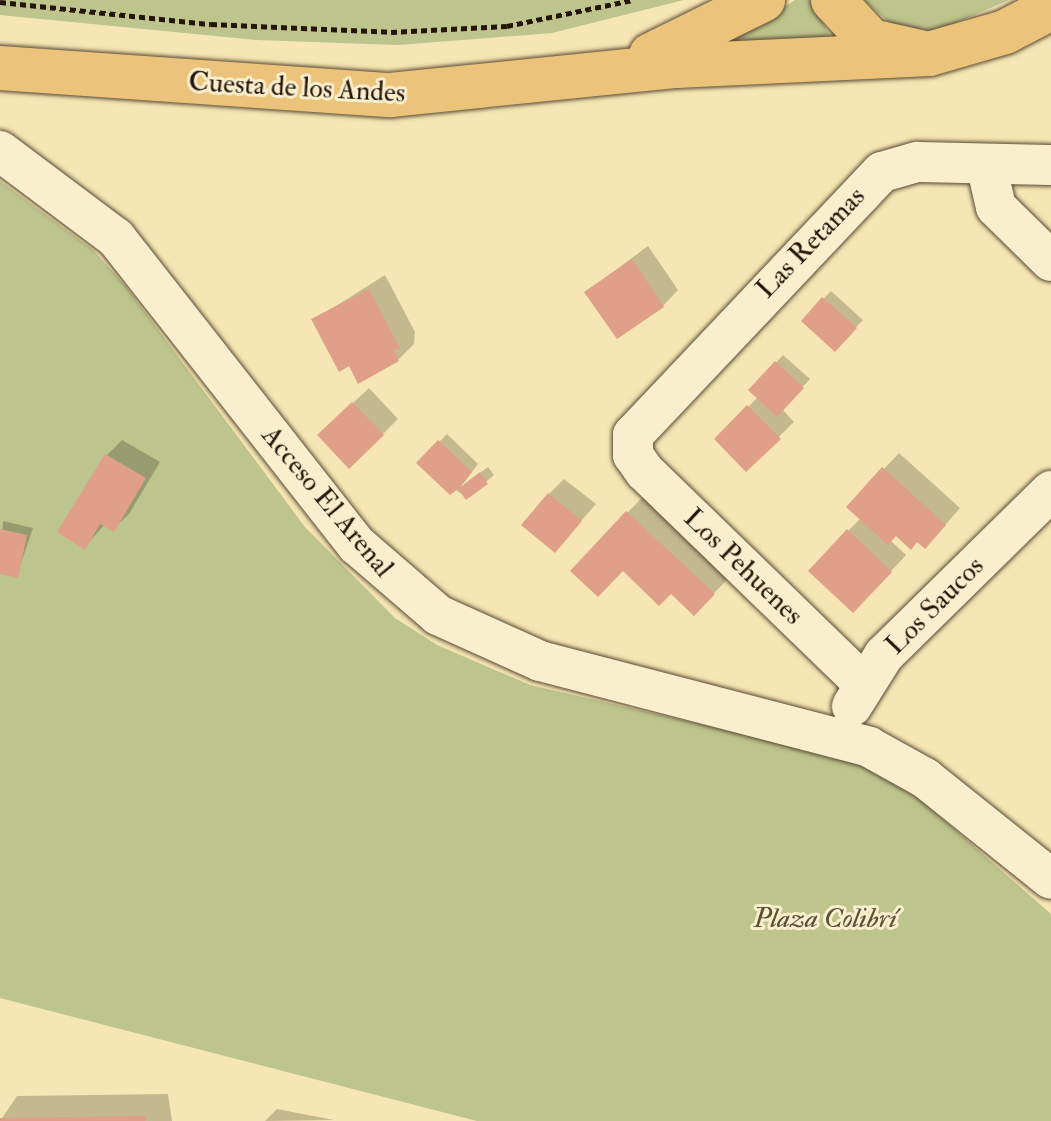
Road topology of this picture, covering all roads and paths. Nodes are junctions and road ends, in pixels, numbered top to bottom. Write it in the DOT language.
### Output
graph roads {
  1 [pos="632,0"];
  2 [pos="763,0"];
  3 [pos="833,0"];
  4 [pos="0,2"];
  5 [pos="1051,8"];
  6 [pos="929,54"];
  7 [pos="0,68"];
  8 [pos="593,75"];
  9 [pos="0,151"];
  10 [pos="986,164"];
  11 [pos="1051,165"];
  12 [pos="1051,261"];
  13 [pos="631,444"];
  14 [pos="1051,491"];
  15 [pos="863,683"];
  16 [pos="839,736"];
  17 [pos="1051,879"];
  1 -- 4 [label="path"];
  2 -- 8 [label="main road, Cuesta de los Andes"];
  3 -- 6 [label="main road"];
  5 -- 6 [label="main road, Cuesta de los Andes"];
  6 -- 8 [label="main road, Cuesta de los Andes"];
  7 -- 8 [label="main road, Cuesta de los Andes"];
  9 -- 16 [label="street, Acceso El Arenal"];
  10 -- 11 [label="street, Las Retamas"];
  10 -- 12 [label="street"];
  10 -- 13 [label="street, Las Retamas"];
  13 -- 15 [label="street, Los Pehuenes"];
  14 -- 15 [label="street, Los Saucos"];
  15 -- 16 [label="street, Los Saucos"];
  16 -- 17 [label="street"];
}
